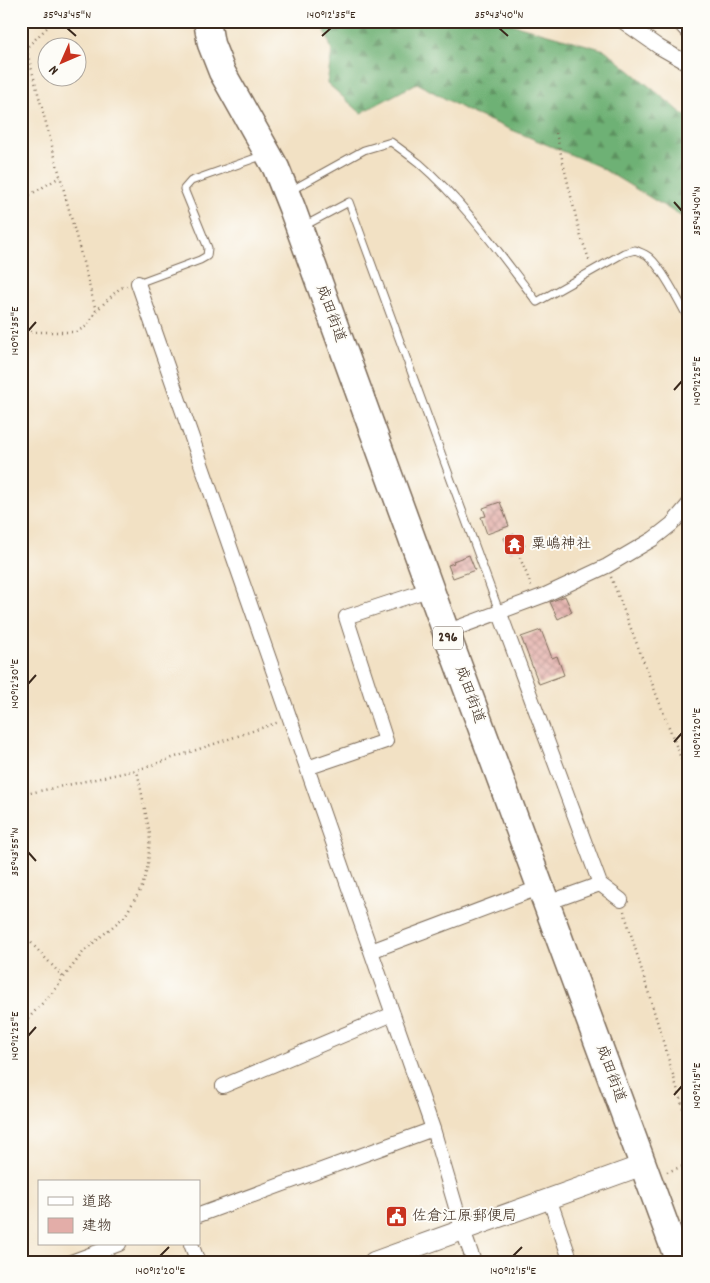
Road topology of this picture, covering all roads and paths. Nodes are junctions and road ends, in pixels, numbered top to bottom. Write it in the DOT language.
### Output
graph roads {
  1 [pos="54,21"];
  2 [pos="206,21"];
  3 [pos="678,21"];
  4 [pos="627,23"];
  5 [pos="689,33"];
  6 [pos="26,48"];
  7 [pos="21,50"];
  8 [pos="689,64"];
  9 [pos="556,133"];
  10 [pos="267,154"];
  11 [pos="60,177"];
  12 [pos="286,194"];
  13 [pos="21,200"];
  14 [pos="299,228"];
  15 [pos="593,270"];
  16 [pos="138,283"];
  17 [pos="96,311"];
  18 [pos="689,320"];
  19 [pos="21,332"];
  20 [pos="689,504"];
  21 [pos="518,553"];
  22 [pos="607,566"];
  23 [pos="431,589"];
  24 [pos="536,598"];
  25 [pos="499,611"];
  26 [pos="446,632"];
  27 [pos="290,718"];
  28 [pos="307,768"];
  29 [pos="137,770"];
  30 [pos="689,779"];
  31 [pos="21,795"];
  32 [pos="600,884"];
  33 [pos="544,895"];
  34 [pos="621,900"];
  35 [pos="21,932"];
  36 [pos="371,952"];
  37 [pos="64,978"];
  38 [pos="393,1014"];
  39 [pos="21,1026"];
  40 [pos="223,1086"];
  41 [pos="689,1128"];
  42 [pos="433,1129"];
  43 [pos="689,1164"];
  44 [pos="646,1172"];
  45 [pos="549,1198"];
  46 [pos="200,1215"];
  47 [pos="462,1228"];
  48 [pos="113,1246"];
  49 [pos="192,1246"];
  50 [pos="71,1262"];
  51 [pos="198,1262"];
  52 [pos="374,1262"];
  53 [pos="474,1262"];
  54 [pos="571,1262"];
  55 [pos="679,1262"];
  1 -- 6 [label="path"];
  2 -- 10 [label="highway, 成田街道 / 296"];
  3 -- 5 [label="street"];
  4 -- 8 [label="street"];
  6 -- 7 [label="path"];
  6 -- 11 [label="path"];
  9 -- 15 [label="path"];
  10 -- 12 [label="highway, 成田街道 / 296"];
  10 -- 16 [label="lane"];
  11 -- 13 [label="path"];
  11 -- 17 [label="path"];
  12 -- 14 [label="highway, 成田街道 / 296"];
  12 -- 15 [label="lane"];
  14 -- 23 [label="highway, 成田街道 / 296"];
  14 -- 25 [label="lane"];
  15 -- 18 [label="lane"];
  16 -- 17 [label="path"];
  16 -- 27 [label="street"];
  17 -- 19 [label="path"];
  20 -- 22 [label="street"];
  21 -- 24 [label="path"];
  22 -- 24 [label="street"];
  22 -- 30 [label="path"];
  23 -- 26 [label="highway, 成田街道 / 296"];
  23 -- 28 [label="street"];
  24 -- 25 [label="street"];
  25 -- 26 [label="street"];
  25 -- 32 [label="street"];
  26 -- 33 [label="highway, 成田街道 / 296"];
  27 -- 28 [label="street"];
  27 -- 29 [label="path"];
  28 -- 36 [label="street"];
  29 -- 31 [label="path"];
  29 -- 37 [label="path"];
  32 -- 33 [label="street"];
  32 -- 34 [label="street"];
  33 -- 36 [label="street"];
  33 -- 44 [label="highway, 成田街道 / 296"];
  34 -- 41 [label="path"];
  35 -- 37 [label="path"];
  36 -- 38 [label="street"];
  37 -- 39 [label="path"];
  38 -- 40 [label="street"];
  38 -- 42 [label="street"];
  42 -- 46 [label="street"];
  42 -- 47 [label="street"];
  43 -- 44 [label="path"];
  44 -- 45 [label="street"];
  44 -- 55 [label="highway, 成田街道 / 296"];
  45 -- 47 [label="street"];
  45 -- 54 [label="street"];
  47 -- 52 [label="street"];
  47 -- 53 [label="street"];
  48 -- 50 [label="street"];
  49 -- 51 [label="street"];
}
